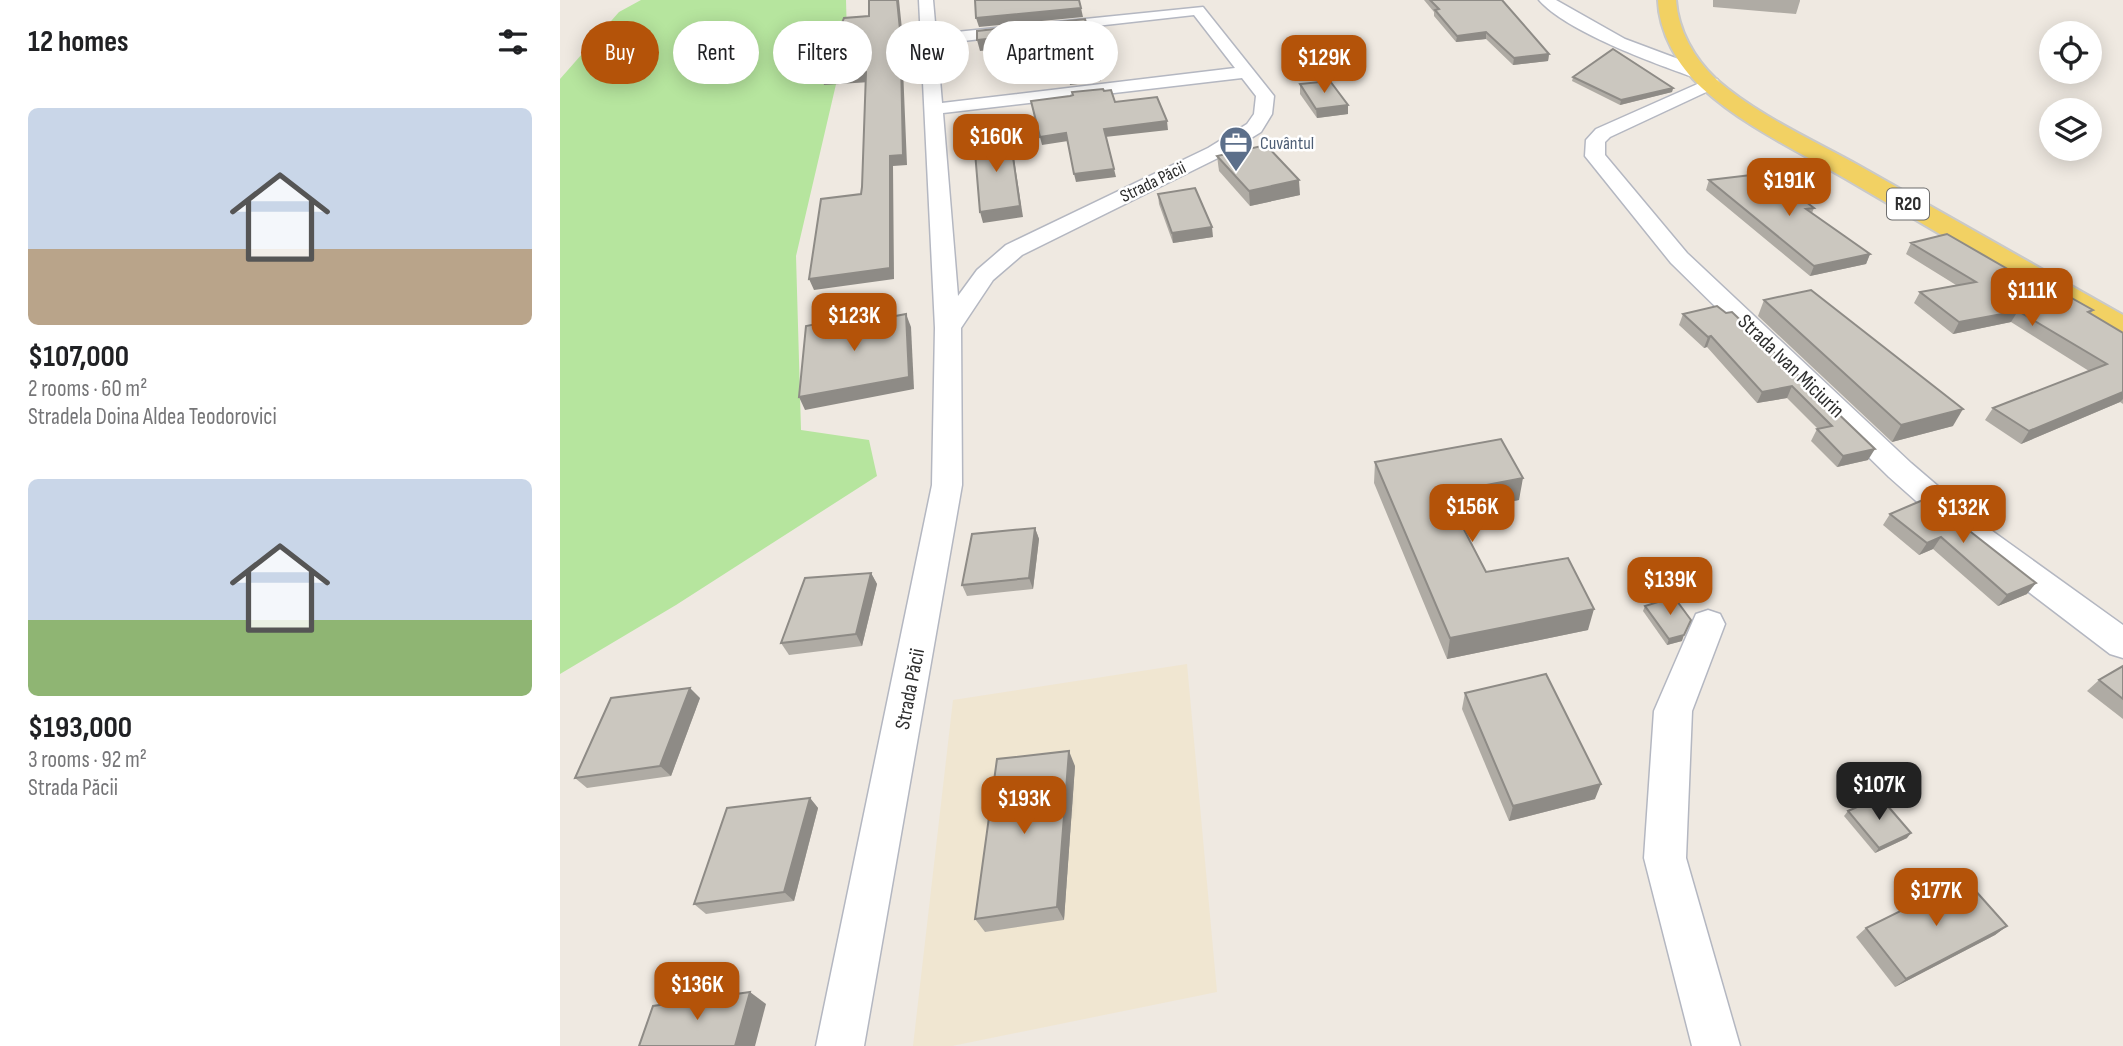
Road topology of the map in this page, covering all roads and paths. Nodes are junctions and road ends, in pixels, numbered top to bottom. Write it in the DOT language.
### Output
graph roads {
  1 [pos="926,0"];
  2 [pos="1546,0"];
  3 [pos="1667,0"];
  4 [pos="1204,5"];
  5 [pos="927,21"];
  6 [pos="969,34"];
  7 [pos="1246,72"];
  8 [pos="1705,78"];
  9 [pos="931,84"];
  10 [pos="933,109"];
  11 [pos="948,328"];
  12 [pos="2123,328"];
  13 [pos="1708,624"];
  14 [pos="2123,644"];
  15 [pos="840,1046"];
  16 [pos="1716,1046"];
  1 -- 5 [label="street, Strada Păcii"];
  2 -- 8 [label="street"];
  3 -- 8 [label="main road, R20"];
  4 -- 6 [label="street, Strada Păcii"];
  4 -- 7 [label="street, Strada Păcii"];
  7 -- 10 [label="street"];
  7 -- 11 [label="street, Strada Păcii"];
  8 -- 12 [label="main road, R20"];
  8 -- 14 [label="street, Strada Ivan Miciurin"];
  9 -- 10 [label="street, Strada Păcii"];
  10 -- 11 [label="street, Strada Păcii"];
  11 -- 15 [label="street, Strada Păcii"];
  13 -- 16 [label="street"];
}
